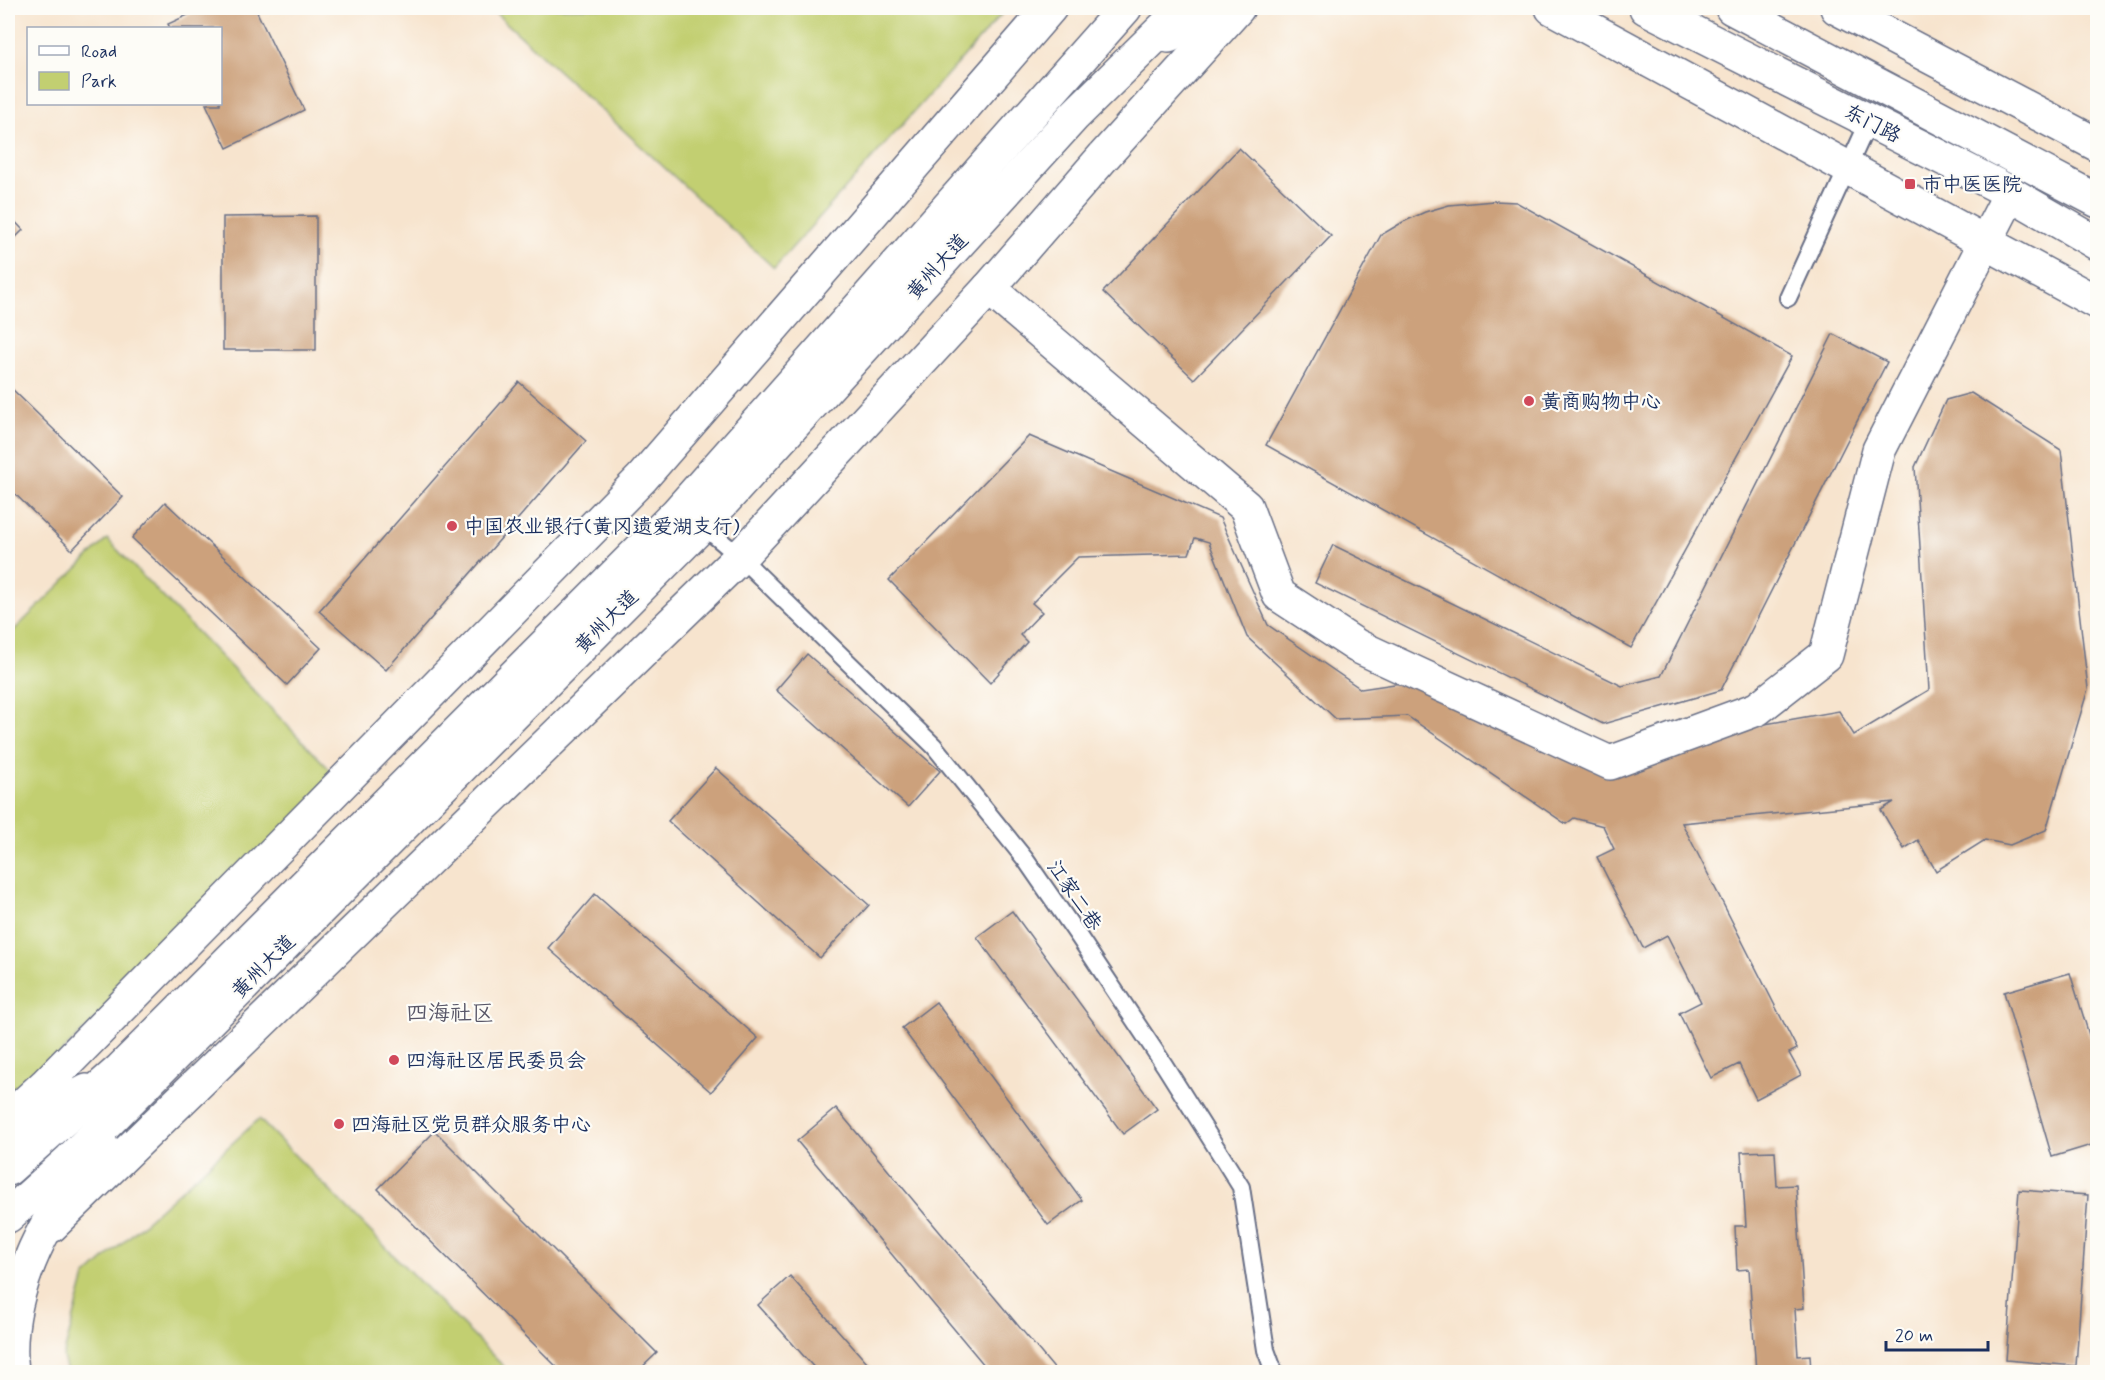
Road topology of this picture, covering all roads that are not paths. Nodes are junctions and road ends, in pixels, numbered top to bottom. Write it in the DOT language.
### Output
graph roads {
  1 [pos="1050,8"];
  2 [pos="1185,8"];
  3 [pos="1218,8"];
  4 [pos="1238,8"];
  5 [pos="1552,8"];
  6 [pos="1646,8"];
  7 [pos="1732,8"];
  8 [pos="1837,8"];
  9 [pos="1114,14"];
  10 [pos="1132,59"];
  11 [pos="1869,121"];
  12 [pos="2097,145"];
  13 [pos="1848,168"];
  14 [pos="2010,194"];
  15 [pos="2097,201"];
  16 [pos="1985,242"];
  17 [pos="2097,244"];
  18 [pos="989,288"];
  19 [pos="1788,298"];
  20 [pos="2097,303"];
  21 [pos="702,525"];
  22 [pos="740,557"];
  23 [pos="117,1092"];
  24 [pos="8,1119"];
  25 [pos="8,1130"];
  26 [pos="8,1169"];
  27 [pos="8,1216"];
  28 [pos="42,1236"];
  29 [pos="12,1372"];
  30 [pos="1274,1372"];
  1 -- 24 [label="street"];
  2 -- 10 [label="street, 黄州大道"];
  3 -- 10 [label="street"];
  4 -- 18 [label="street"];
  5 -- 13 [label="street"];
  6 -- 11 [label="street, 东门路"];
  7 -- 15 [label="street, 东门路"];
  8 -- 12 [label="street"];
  9 -- 23 [label="street, 黄州大道"];
  10 -- 21 [label="street, 黄州大道"];
  11 -- 13 [label="lane"];
  11 -- 14 [label="street, 东门路"];
  13 -- 16 [label="street"];
  13 -- 19 [label="lane"];
  14 -- 16 [label="street"];
  14 -- 17 [label="street, 东门路"];
  16 -- 18 [label="street"];
  16 -- 20 [label="street"];
  18 -- 22 [label="street"];
  21 -- 22 [label="lane, 江家二巷"];
  21 -- 23 [label="street, 黄州大道"];
  22 -- 28 [label="street"];
  22 -- 30 [label="lane, 江家二巷"];
  23 -- 25 [label="street"];
  23 -- 26 [label="street, 黄州大道"];
  23 -- 27 [label="street, 黄州大道"];
  23 -- 28 [label="street"];
  28 -- 29 [label="street"];
}
